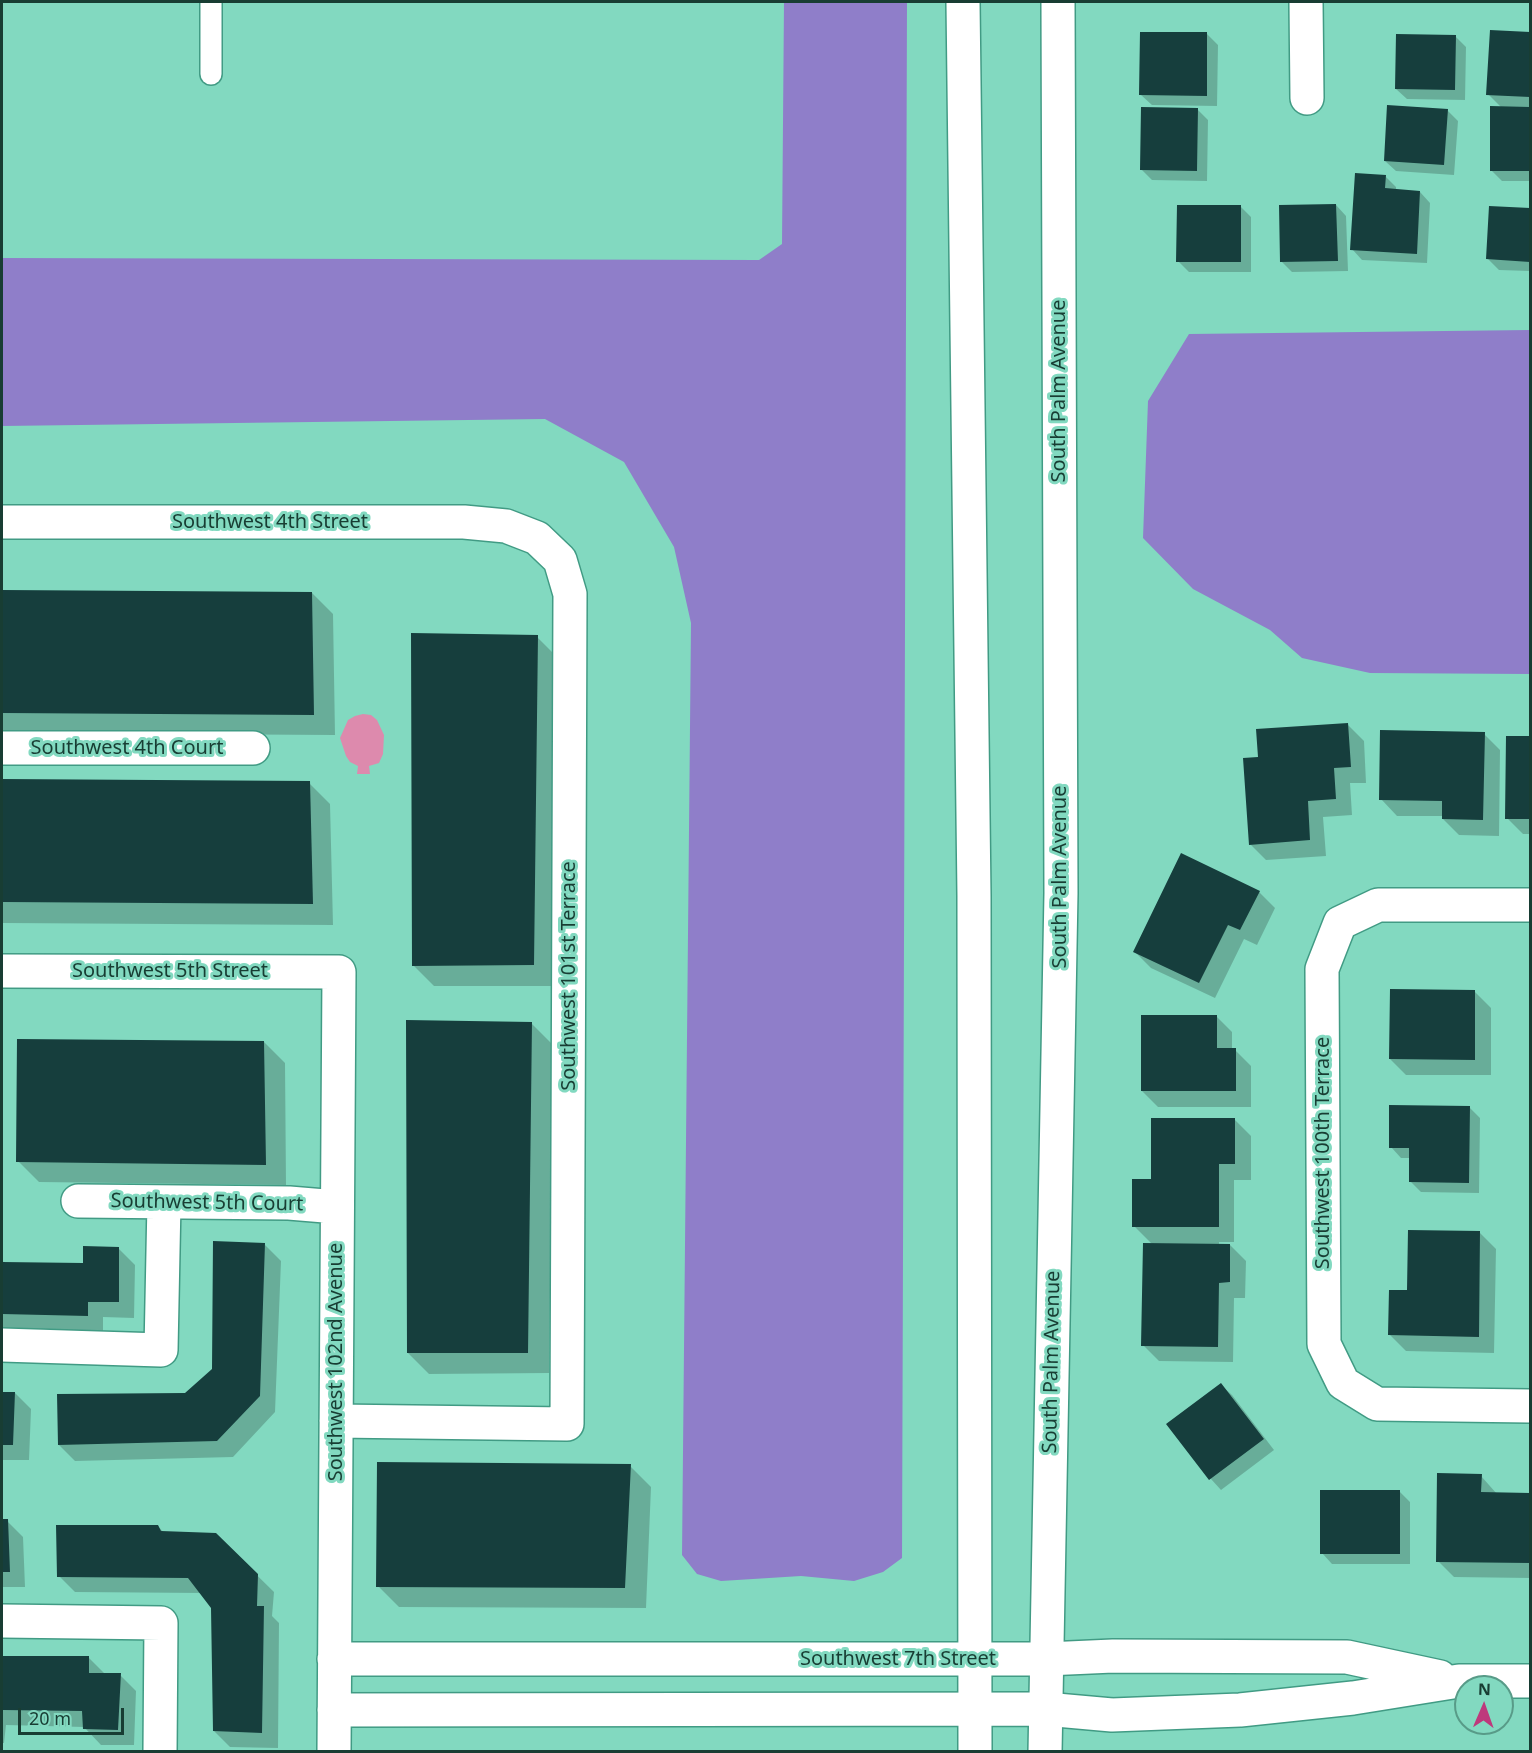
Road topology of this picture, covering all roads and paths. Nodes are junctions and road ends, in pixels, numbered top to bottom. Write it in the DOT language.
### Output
graph roads {
  1 [pos="211,2"];
  2 [pos="963,2"];
  3 [pos="1058,2"];
  4 [pos="1306,2"];
  5 [pos="211,74"];
  6 [pos="1307,98"];
  7 [pos="2,522"];
  8 [pos="537,538"];
  9 [pos="2,748"];
  10 [pos="253,748"];
  11 [pos="1530,905"];
  12 [pos="2,970"];
  13 [pos="339,972"];
  14 [pos="78,1201"];
  15 [pos="164,1203"];
  16 [pos="337,1207"];
  17 [pos="2,1345"];
  18 [pos="1530,1406"];
  19 [pos="336,1421"];
  20 [pos="2,1621"];
  21 [pos="975,1658"];
  22 [pos="334,1659"];
  23 [pos="1046,1659"];
  24 [pos="448,1660"];
  25 [pos="619,1660"];
  26 [pos="1454,1680"];
  27 [pos="1514,1681"];
  28 [pos="1530,1681"];
  29 [pos="1454,1682"];
  30 [pos="449,1709"];
  31 [pos="975,1709"];
  32 [pos="1045,1709"];
  33 [pos="334,1710"];
  34 [pos="621,1710"];
  35 [pos="160,1752"];
  36 [pos="334,1752"];
  37 [pos="975,1752"];
  38 [pos="1045,1752"];
  1 -- 5 [label="lane"];
  2 -- 21 [label="street"];
  3 -- 23 [label="street, South Palm Avenue"];
  4 -- 6 [label="street"];
  7 -- 8 [label="street, Southwest 4th Street"];
  8 -- 19 [label="street, Southwest 101st Terrace"];
  9 -- 10 [label="street, Southwest 4th Court"];
  11 -- 18 [label="street, Southwest 100th Terrace"];
  12 -- 13 [label="street, Southwest 5th Street"];
  13 -- 16 [label="street, Southwest 102nd Avenue"];
  14 -- 15 [label="street, Southwest 5th Court"];
  15 -- 16 [label="street, Southwest 5th Court"];
  15 -- 17 [label="street"];
  16 -- 19 [label="street, Southwest 102nd Avenue"];
  19 -- 22 [label="street, Southwest 102nd Avenue"];
  20 -- 35 [label="street"];
  21 -- 23 [label="street, Southwest 7th Street"];
  21 -- 25 [label="street, Southwest 7th Street"];
  21 -- 31 [label="street"];
  22 -- 24 [label="street, Southwest 7th Street"];
  22 -- 33 [label="street, Southwest 102nd Avenue"];
  23 -- 26 [label="street, Southwest 7th Street"];
  23 -- 32 [label="street, South Palm Avenue"];
  24 -- 25 [label="street, Southwest 7th Street"];
  24 -- 30 [label="street"];
  25 -- 34 [label="street"];
  27 -- 28 [label="street, Southwest 7th Street"];
  29 -- 32 [label="street, Southwest 7th Street"];
  30 -- 33 [label="street, Southwest 7th Street"];
  30 -- 34 [label="street, Southwest 7th Street"];
  31 -- 32 [label="street, Southwest 7th Street"];
  31 -- 34 [label="street, Southwest 7th Street"];
  31 -- 37 [label="street"];
  32 -- 38 [label="street, South Palm Avenue"];
  33 -- 36 [label="street, Southwest 102nd Avenue"];
}
